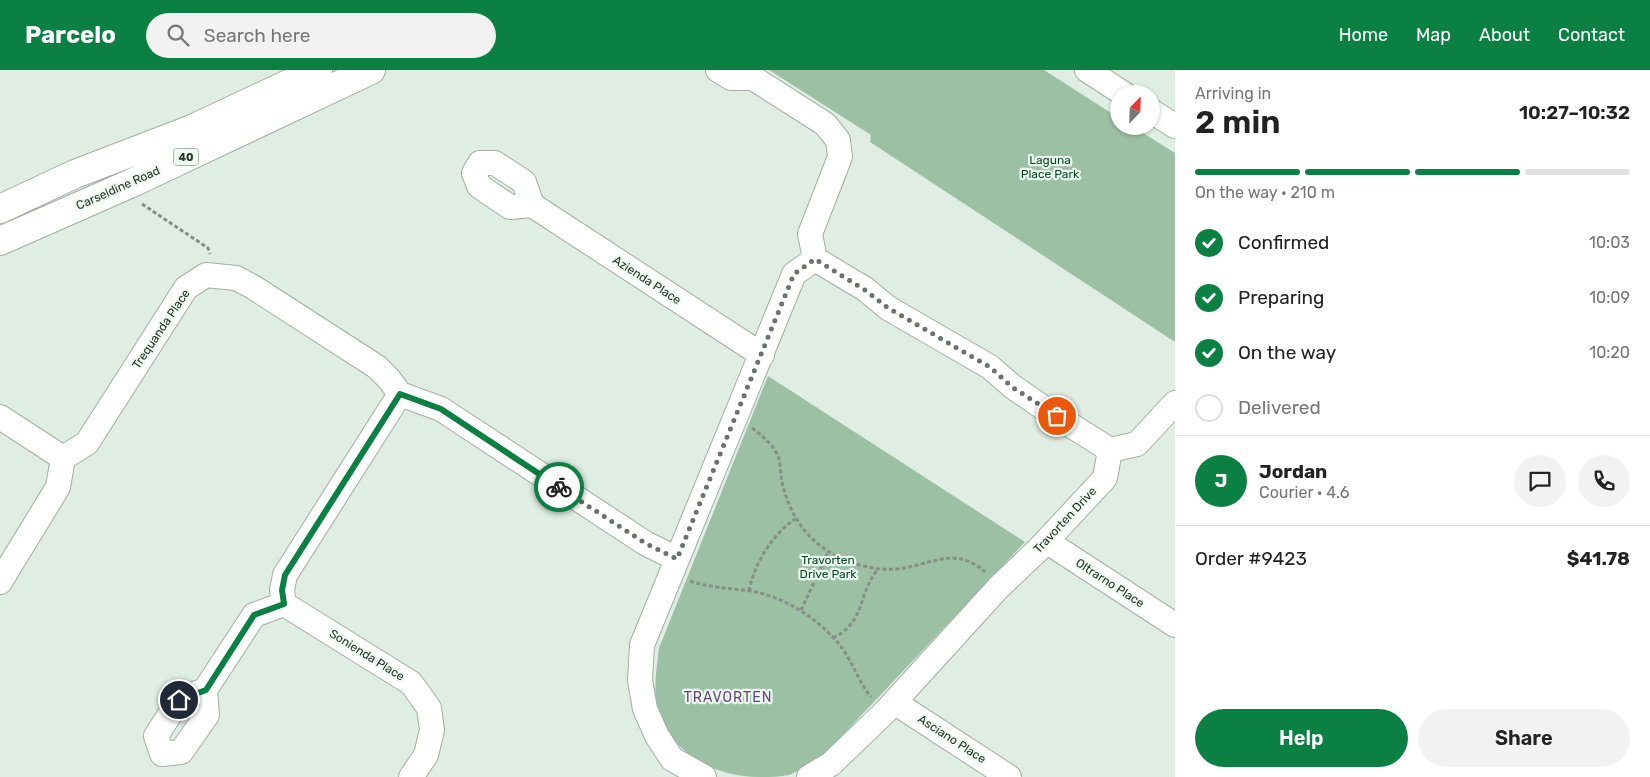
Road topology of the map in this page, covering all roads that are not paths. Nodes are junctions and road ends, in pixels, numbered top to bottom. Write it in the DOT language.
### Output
graph roads {
  1 [pos="318,70"];
  2 [pos="371,70"];
  3 [pos="718,70"];
  4 [pos="1087,70"];
  5 [pos="752,74"];
  6 [pos="1110,85"];
  7 [pos="1160,117"];
  8 [pos="1175,126"];
  9 [pos="532,205"];
  10 [pos="0,209"];
  11 [pos="0,241"];
  12 [pos="815,259"];
  13 [pos="762,355"];
  14 [pos="400,394"];
  15 [pos="1175,403"];
  16 [pos="0,417"];
  17 [pos="1110,450"];
  18 [pos="63,458"];
  19 [pos="1046,541"];
  20 [pos="674,566"];
  21 [pos="0,582"];
  22 [pos="284,604"];
  23 [pos="1175,625"];
  24 [pos="206,690"];
  25 [pos="889,707"];
  26 [pos="693,775"];
  27 [pos="412,777"];
  28 [pos="809,777"];
  29 [pos="1009,777"];
  1 -- 10 [label="main road, 40"];
  2 -- 11 [label="main road, Carseldine Road / 40"];
  3 -- 5 [label="street"];
  4 -- 6 [label="street"];
  5 -- 12 [label="street"];
  7 -- 8 [label="street"];
  9 -- 13 [label="street, Azienda Place"];
  12 -- 13 [label="street"];
  12 -- 17 [label="street"];
  13 -- 20 [label="street"];
  14 -- 18 [label="street, Trequanda Place"];
  14 -- 20 [label="street"];
  14 -- 22 [label="street"];
  15 -- 17 [label="street"];
  16 -- 18 [label="street"];
  17 -- 19 [label="street, Travorten Drive"];
  18 -- 21 [label="street"];
  19 -- 23 [label="street, Oltrarno Place"];
  19 -- 25 [label="street, Travorten Drive"];
  20 -- 26 [label="street"];
  22 -- 24 [label="street"];
  22 -- 27 [label="street, Sonienda Place"];
  25 -- 28 [label="street, Travorten Drive"];
  25 -- 29 [label="street, Asciano Place"];
}
